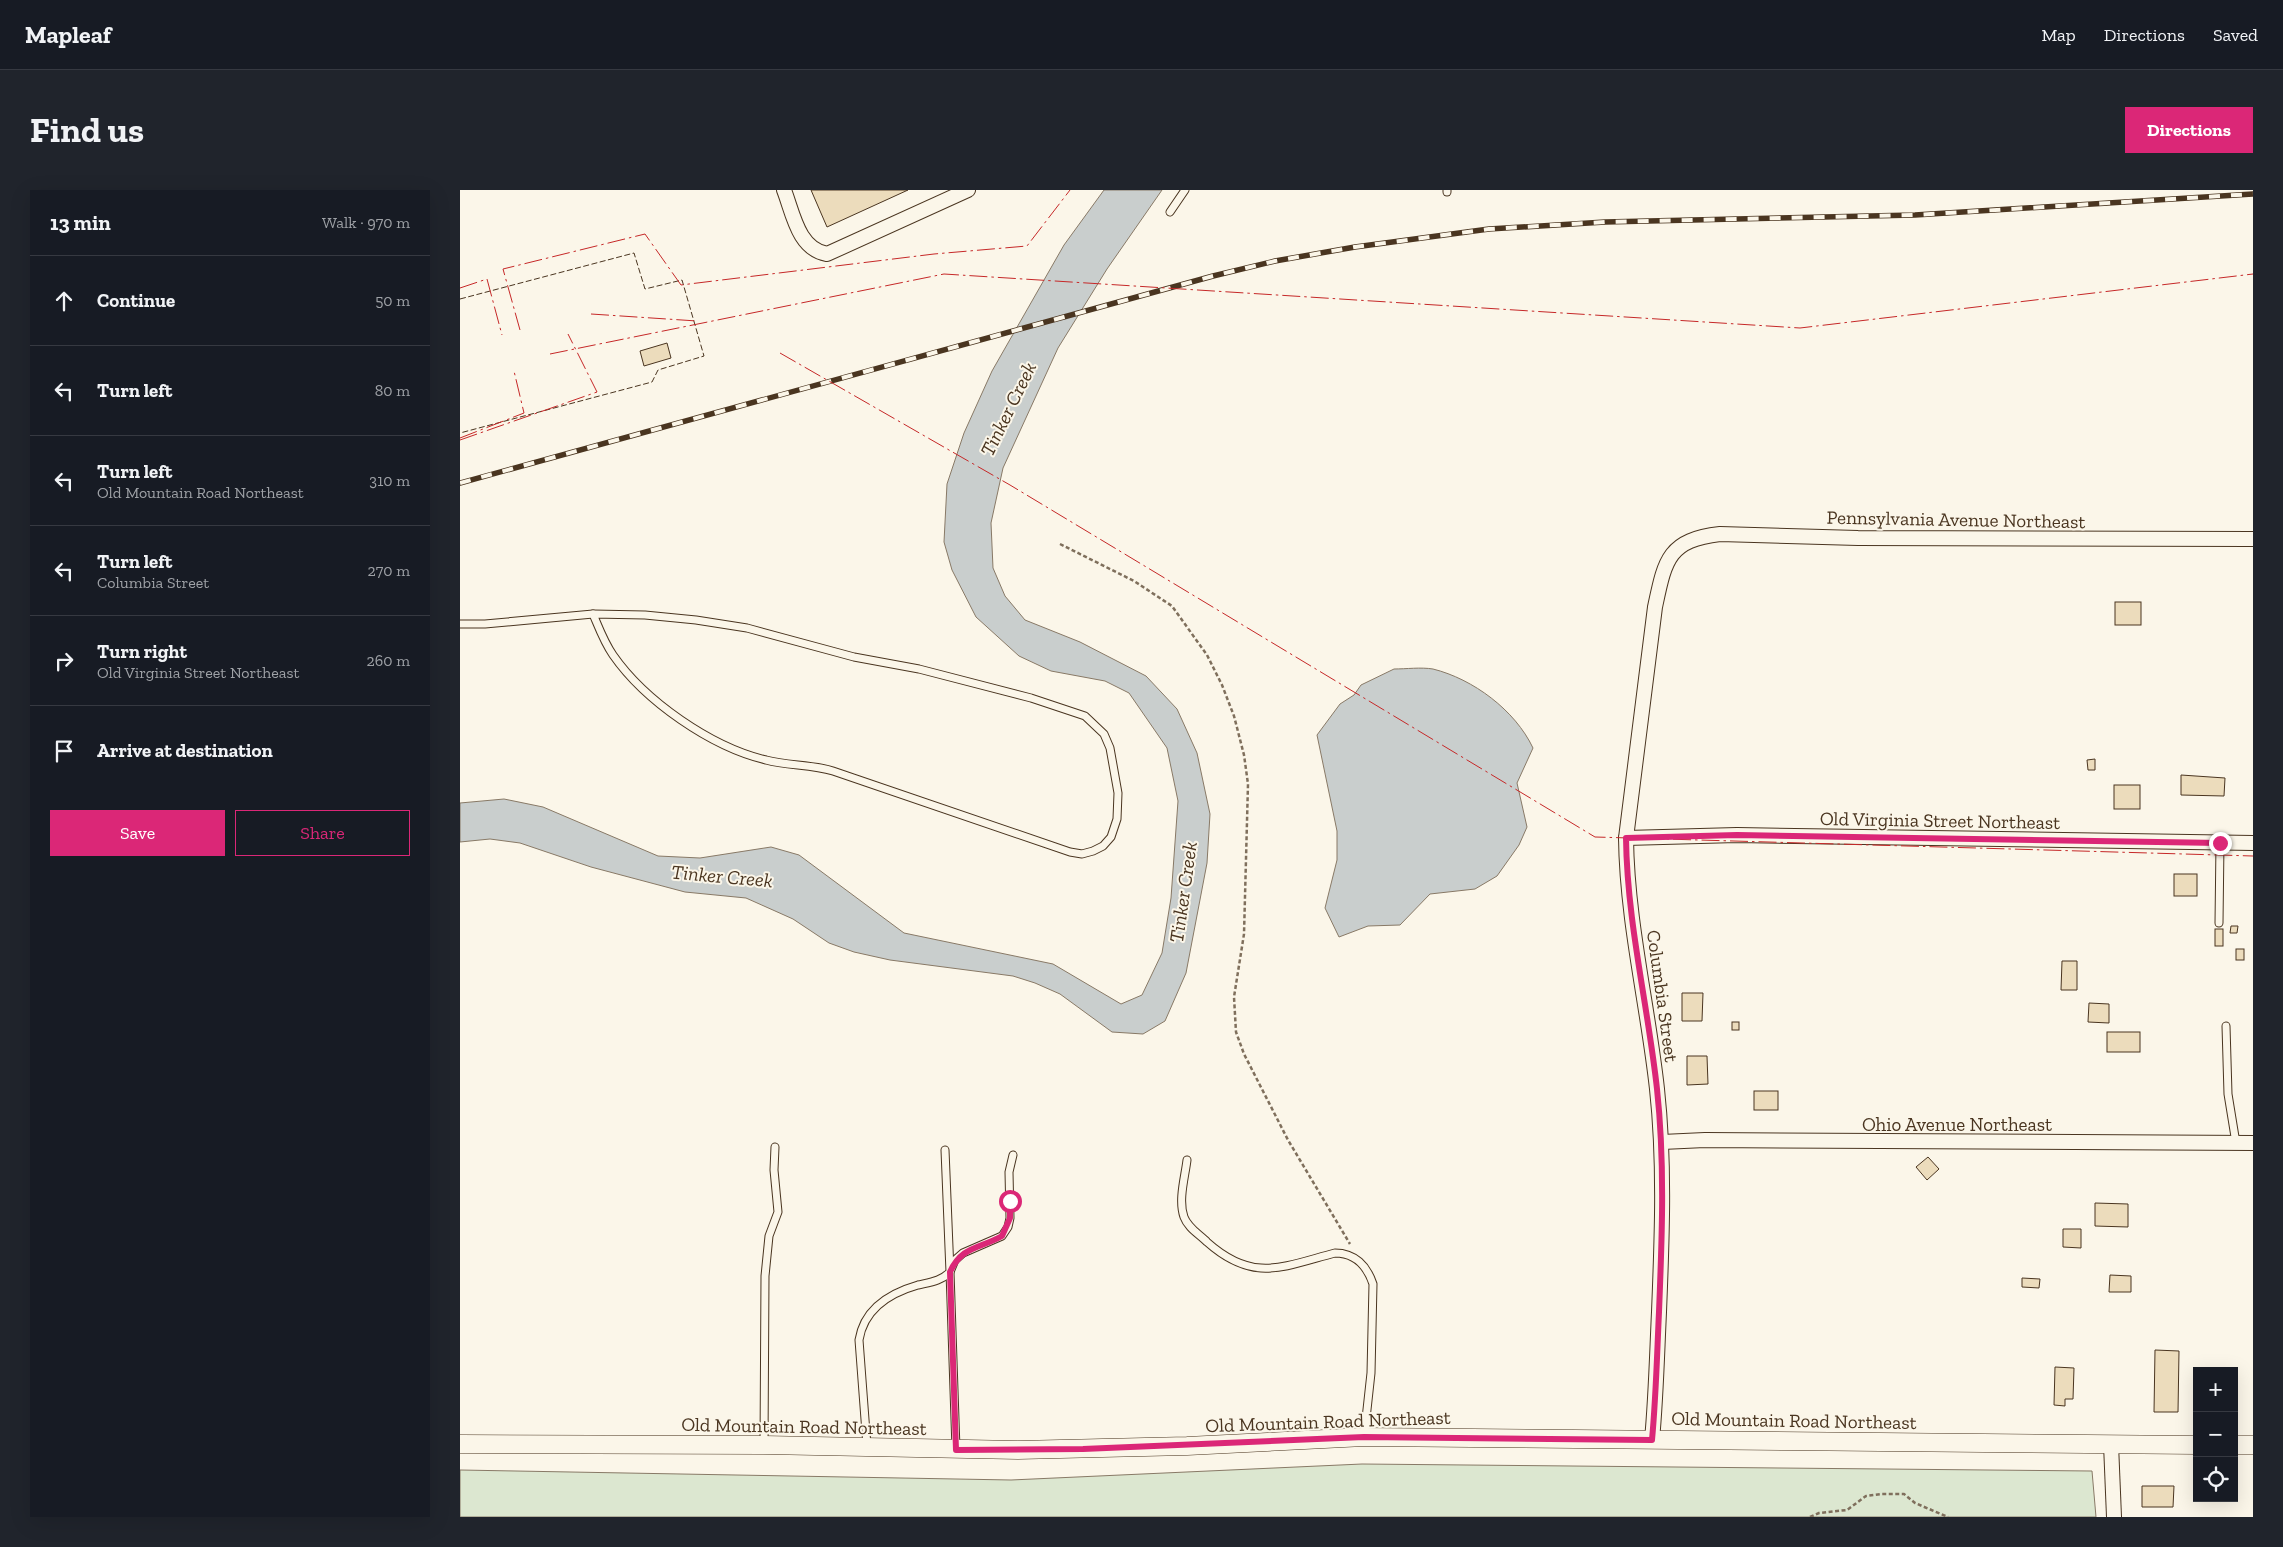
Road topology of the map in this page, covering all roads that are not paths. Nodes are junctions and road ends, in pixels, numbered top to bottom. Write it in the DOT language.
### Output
graph roads {
  1 [pos="784,190"];
  2 [pos="968,190"];
  3 [pos="1185,190"];
  4 [pos="1170,212"];
  5 [pos="2253,539"];
  6 [pos="1668,562"];
  7 [pos="593,614"];
  8 [pos="460,624"];
  9 [pos="1626,838"];
  10 [pos="2220,843"];
  11 [pos="2253,843"];
  12 [pos="2218,922"];
  13 [pos="2226,1026"];
  14 [pos="1662,1142"];
  15 [pos="2236,1143"];
  16 [pos="2253,1143"];
  17 [pos="775,1147"];
  18 [pos="945,1150"];
  19 [pos="1013,1155"];
  20 [pos="1187,1160"];
  21 [pos="950,1272"];
  22 [pos="1364,1437"];
  23 [pos="1652,1440"];
  24 [pos="460,1444"];
  25 [pos="2111,1444"];
  26 [pos="764,1445"];
  27 [pos="2193,1445"];
  28 [pos="2238,1445"];
  29 [pos="2253,1445"];
  30 [pos="867,1448"];
  31 [pos="956,1450"];
  32 [pos="2114,1517"];
  1 -- 2 [label="street"];
  3 -- 4 [label="lane"];
  5 -- 6 [label="street, Pennsylvania Avenue Northeast"];
  6 -- 9 [label="street, Columbia Street"];
  7 -- 7 [label="lane"];
  7 -- 8 [label="lane"];
  9 -- 10 [label="street, Old Virginia Street Northeast"];
  9 -- 14 [label="street, Columbia Street"];
  10 -- 11 [label="street, Old Virginia Street Northeast"];
  10 -- 12 [label="lane"];
  13 -- 15 [label="lane"];
  14 -- 15 [label="street, Ohio Avenue Northeast"];
  14 -- 23 [label="street, Columbia Street"];
  15 -- 16 [label="street, Ohio Avenue Northeast"];
  17 -- 26 [label="lane"];
  18 -- 21 [label="lane"];
  19 -- 21 [label="lane"];
  20 -- 22 [label="lane"];
  21 -- 30 [label="lane"];
  21 -- 31 [label="lane"];
  22 -- 23 [label="street, Old Mountain Road Northeast"];
  22 -- 31 [label="street, Old Mountain Road Northeast"];
  23 -- 25 [label="street, Old Mountain Road Northeast"];
  24 -- 26 [label="street, Old Mountain Road Northeast"];
  25 -- 27 [label="street, Old Mountain Road Northeast"];
  25 -- 32 [label="street"];
  26 -- 30 [label="street, Old Mountain Road Northeast"];
  28 -- 29 [label="street"];
  30 -- 31 [label="street, Old Mountain Road Northeast"];
}
